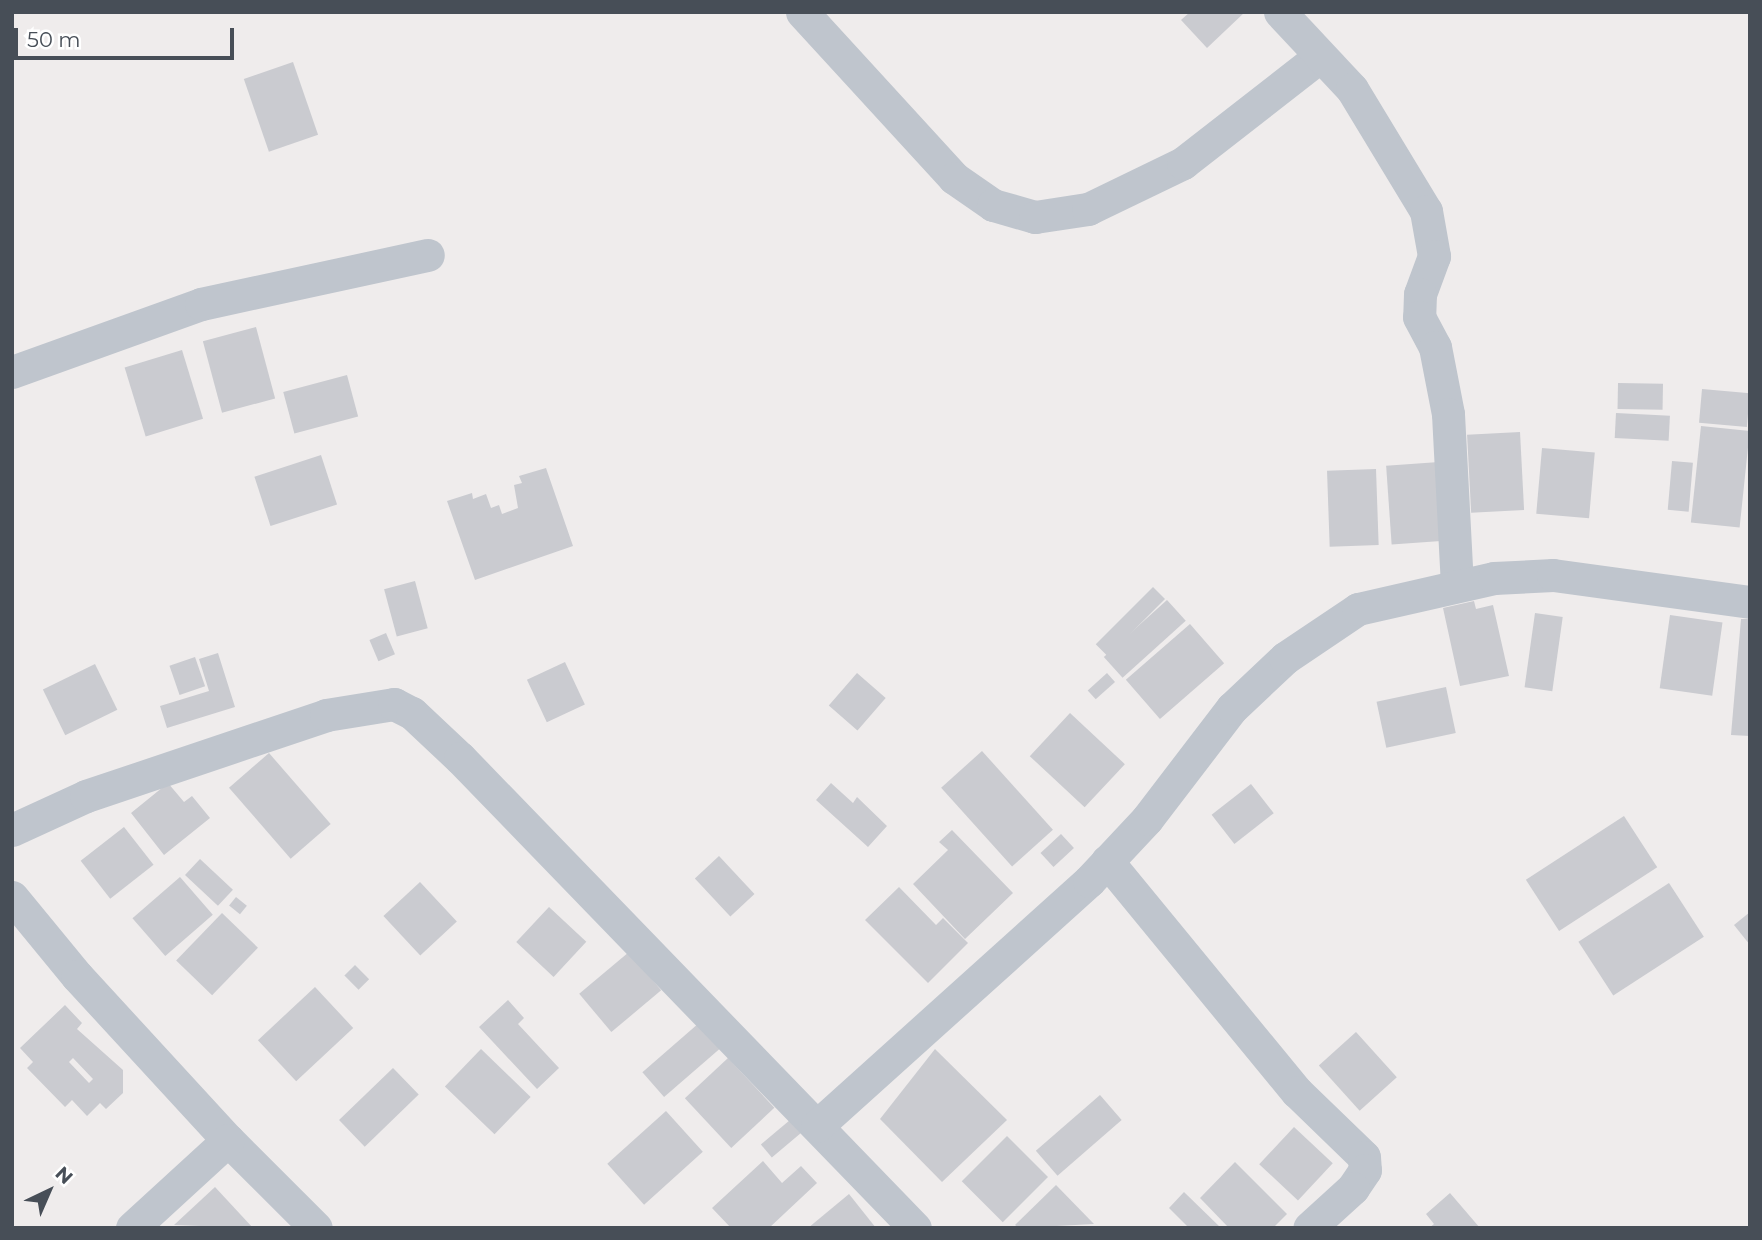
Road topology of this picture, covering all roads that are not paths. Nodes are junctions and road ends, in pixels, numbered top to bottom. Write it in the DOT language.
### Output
graph roads {
  1 [pos="802,12"];
  2 [pos="1280,12"];
  3 [pos="1319,57"];
  4 [pos="428,255"];
  5 [pos="12,372"];
  6 [pos="1457,585"];
  7 [pos="1750,601"];
  8 [pos="12,830"];
  9 [pos="1107,861"];
  10 [pos="12,897"];
  11 [pos="817,1126"];
  12 [pos="228,1140"];
  13 [pos="132,1228"];
  14 [pos="316,1228"];
  15 [pos="915,1228"];
  16 [pos="1310,1228"];
  1 -- 3 [label="street"];
  2 -- 3 [label="street"];
  3 -- 6 [label="street"];
  4 -- 5 [label="street"];
  6 -- 7 [label="street"];
  6 -- 9 [label="street"];
  8 -- 11 [label="street"];
  9 -- 11 [label="street"];
  9 -- 16 [label="street"];
  10 -- 12 [label="street"];
  11 -- 15 [label="street"];
  12 -- 13 [label="street"];
  12 -- 14 [label="street"];
}
